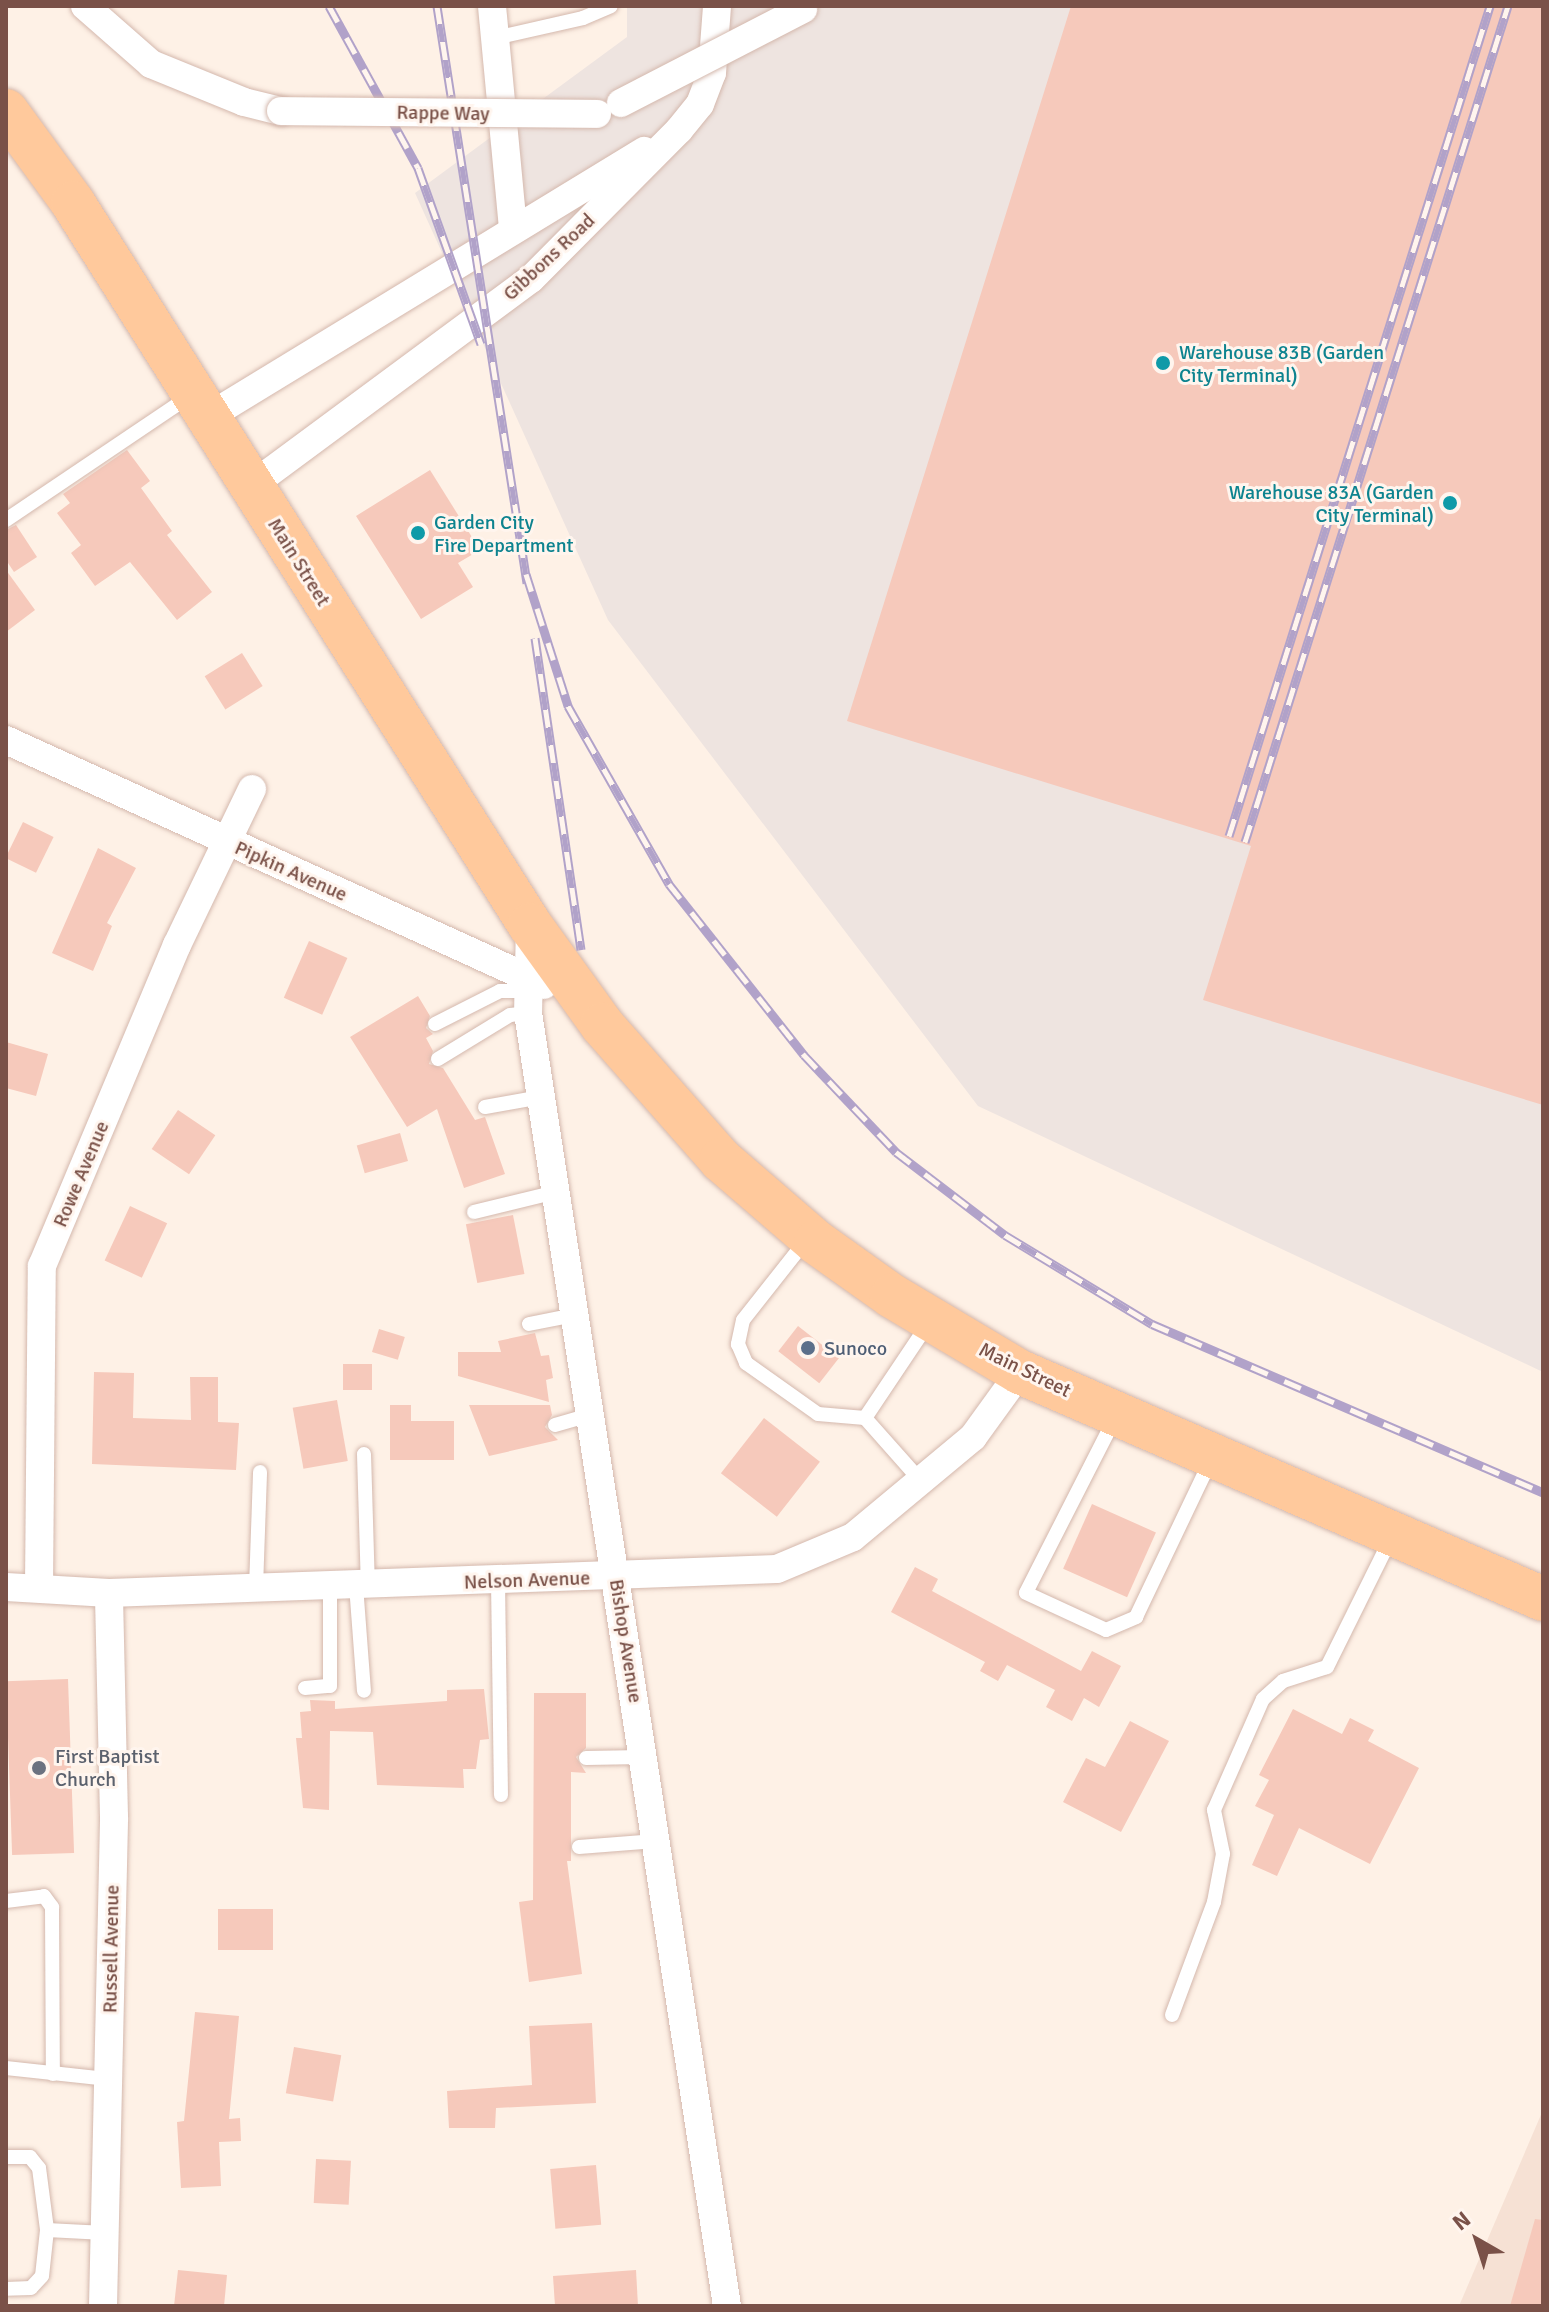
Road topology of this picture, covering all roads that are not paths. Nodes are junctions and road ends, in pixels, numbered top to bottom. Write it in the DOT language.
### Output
graph roads {
  1 [pos="85,6"];
  2 [pos="492,6"];
  3 [pos="611,6"];
  4 [pos="717,6"];
  5 [pos="804,8"];
  6 [pos="495,38"];
  7 [pos="6,111"];
  8 [pos="679,130"];
  9 [pos="513,229"];
  10 [pos="201,405"];
  11 [pos="251,486"];
  12 [pos="6,520"];
  13 [pos="6,740"];
  14 [pos="252,789"];
  15 [pos="223,841"];
  16 [pos="530,925"];
  17 [pos="529,994"];
  18 [pos="592,1013"];
  19 [pos="435,1024"];
  20 [pos="438,1059"];
  21 [pos="541,1097"];
  22 [pos="485,1107"];
  23 [pos="556,1192"];
  24 [pos="474,1212"];
  25 [pos="809,1236"];
  26 [pos="575,1315"];
  27 [pos="931,1320"];
  28 [pos="529,1324"];
  29 [pos="1020,1372"];
  30 [pos="1117,1414"];
  31 [pos="591,1415"];
  32 [pos="865,1418"];
  33 [pos="555,1425"];
  34 [pos="364,1454"];
  35 [pos="1213,1456"];
  36 [pos="260,1472"];
  37 [pos="920,1480"];
  38 [pos="1393,1534"];
  39 [pos="616,1577"];
  40 [pos="498,1581"];
  41 [pos="352,1585"];
  42 [pos="6,1587"];
  43 [pos="39,1587"];
  44 [pos="256,1588"];
  45 [pos="109,1593"];
  46 [pos="1543,1599"];
  47 [pos="305,1688"];
  48 [pos="364,1691"];
  49 [pos="643,1757"];
  50 [pos="586,1758"];
  51 [pos="501,1795"];
  52 [pos="656,1841"];
  53 [pos="579,1847"];
  54 [pos="6,1901"];
  55 [pos="1172,2015"];
  56 [pos="6,2068"];
  57 [pos="53,2074"];
  58 [pos="108,2079"];
  59 [pos="6,2157"];
  60 [pos="47,2230"];
  61 [pos="105,2233"];
  62 [pos="6,2289"];
  63 [pos="103,2306"];
  64 [pos="727,2306"];
  1 -- 5 [label="street, Rappe Way, bridge"];
  2 -- 6 [label="street"];
  3 -- 6 [label="lane"];
  4 -- 8 [label="street"];
  6 -- 9 [label="street"];
  7 -- 10 [label="main road, Main Street"];
  8 -- 9 [label="street, Gibbons Road"];
  8 -- 11 [label="street, Gibbons Road"];
  9 -- 10 [label="street, Gibbons Road"];
  10 -- 11 [label="main road, Main Street"];
  10 -- 12 [label="lane"];
  11 -- 16 [label="main road, Main Street"];
  13 -- 15 [label="street, Pipkin Avenue"];
  14 -- 15 [label="street, Rowe Avenue"];
  15 -- 17 [label="street, Pipkin Avenue"];
  15 -- 43 [label="street, Rowe Avenue"];
  16 -- 17 [label="street"];
  16 -- 18 [label="main road, Main Street"];
  17 -- 18 [label="street, Main Street"];
  17 -- 19 [label="lane"];
  17 -- 20 [label="lane"];
  17 -- 21 [label="street, Bishop Avenue"];
  18 -- 25 [label="main road, Main Street"];
  21 -- 22 [label="lane"];
  21 -- 23 [label="street, Bishop Avenue"];
  23 -- 24 [label="lane"];
  23 -- 26 [label="street, Bishop Avenue"];
  25 -- 27 [label="main road, Main Street"];
  25 -- 32 [label="lane"];
  26 -- 28 [label="lane"];
  26 -- 31 [label="street, Bishop Avenue"];
  27 -- 29 [label="main road, Main Street"];
  27 -- 32 [label="lane"];
  29 -- 30 [label="main road, Main Street"];
  29 -- 37 [label="street, Nelson Avenue"];
  30 -- 35 [label="main road, Main Street"];
  30 -- 35 [label="lane"];
  31 -- 33 [label="lane"];
  31 -- 39 [label="street, Bishop Avenue"];
  32 -- 37 [label="lane"];
  34 -- 41 [label="lane"];
  35 -- 38 [label="main road, Main Street"];
  36 -- 44 [label="lane"];
  37 -- 39 [label="street, Nelson Avenue"];
  38 -- 46 [label="main road, Main Street"];
  38 -- 55 [label="lane"];
  39 -- 40 [label="street, Nelson Avenue"];
  39 -- 49 [label="street, Bishop Avenue"];
  40 -- 41 [label="street, Nelson Avenue"];
  40 -- 51 [label="lane"];
  41 -- 44 [label="street, Nelson Avenue"];
  41 -- 47 [label="lane"];
  41 -- 48 [label="lane"];
  42 -- 43 [label="street, Nelson Avenue"];
  43 -- 45 [label="street, Nelson Avenue"];
  44 -- 45 [label="street, Nelson Avenue"];
  45 -- 58 [label="street, Russell Avenue"];
  49 -- 50 [label="lane"];
  49 -- 52 [label="street, Bishop Avenue"];
  52 -- 53 [label="lane"];
  52 -- 64 [label="street, Bishop Avenue"];
  54 -- 57 [label="lane"];
  56 -- 57 [label="lane"];
  57 -- 58 [label="lane"];
  58 -- 61 [label="street, Russell Avenue"];
  59 -- 60 [label="lane"];
  60 -- 61 [label="lane"];
  60 -- 62 [label="lane"];
  61 -- 63 [label="street, Russell Avenue"];
}
